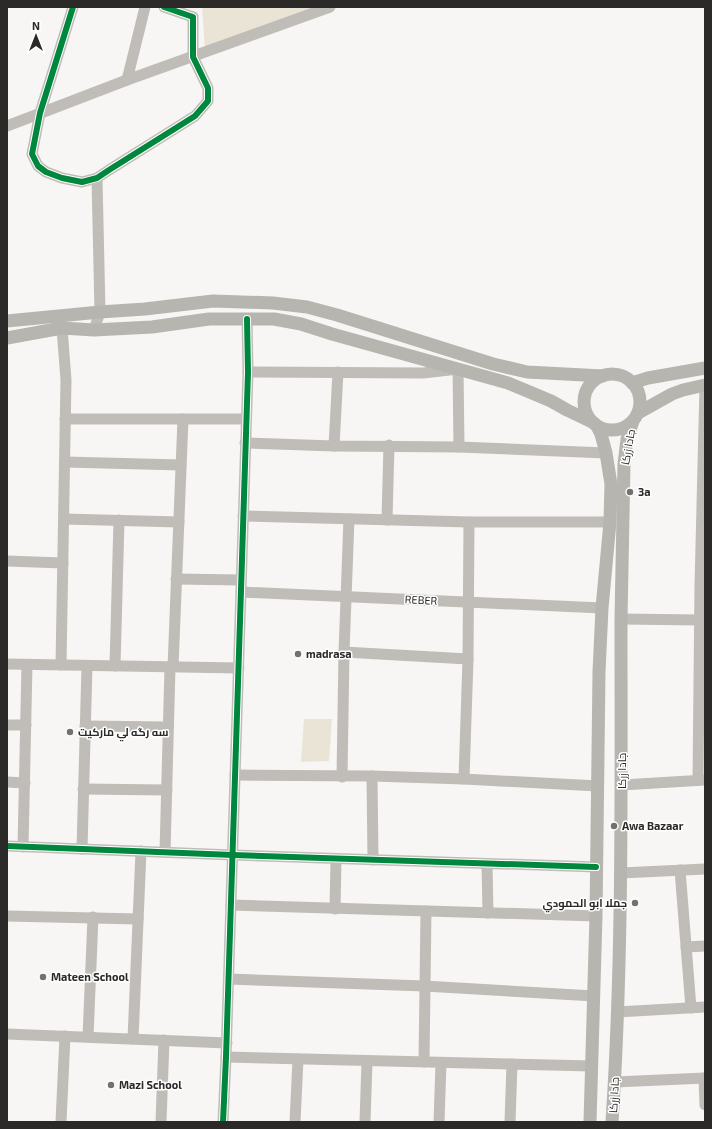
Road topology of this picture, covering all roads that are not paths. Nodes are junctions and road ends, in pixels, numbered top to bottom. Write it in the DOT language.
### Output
graph roads {
  1 [pos="73,7"];
  2 [pos="145,7"];
  3 [pos="164,7"];
  4 [pos="330,7"];
  5 [pos="192,57"];
  6 [pos="127,80"];
  7 [pos="40,113"];
  8 [pos="7,126"];
  9 [pos="97,178"];
  10 [pos="100,312"];
  11 [pos="247,319"];
  12 [pos="7,321"];
  13 [pos="62,328"];
  14 [pos="94,330"];
  15 [pos="7,338"];
  16 [pos="705,368"];
  17 [pos="458,370"];
  18 [pos="248,372"];
  19 [pos="338,372"];
  20 [pos="603,376"];
  21 [pos="632,383"];
  22 [pos="705,385"];
  23 [pos="635,417"];
  24 [pos="66,418"];
  25 [pos="183,419"];
  26 [pos="246,419"];
  27 [pos="595,424"];
  28 [pos="246,443"];
  29 [pos="334,446"];
  30 [pos="389,446"];
  31 [pos="459,447"];
  32 [pos="606,453"];
  33 [pos="65,462"];
  34 [pos="181,465"];
  35 [pos="243,516"];
  36 [pos="64,519"];
  37 [pos="348,519"];
  38 [pos="119,520"];
  39 [pos="387,520"];
  40 [pos="179,522"];
  41 [pos="469,522"];
  42 [pos="610,522"];
  43 [pos="7,561"];
  44 [pos="63,563"];
  45 [pos="176,579"];
  46 [pos="241,580"];
  47 [pos="703,586"];
  48 [pos="241,592"];
  49 [pos="346,596"];
  50 [pos="468,602"];
  51 [pos="602,608"];
  52 [pos="621,619"];
  53 [pos="700,620"];
  54 [pos="344,652"];
  55 [pos="468,658"];
  56 [pos="7,664"];
  57 [pos="27,664"];
  58 [pos="61,665"];
  59 [pos="87,666"];
  60 [pos="115,666"];
  61 [pos="172,667"];
  62 [pos="239,668"];
  63 [pos="599,672"];
  64 [pos="622,672"];
  65 [pos="7,725"];
  66 [pos="26,725"];
  67 [pos="85,726"];
  68 [pos="168,727"];
  69 [pos="702,727"];
  70 [pos="235,775"];
  71 [pos="372,776"];
  72 [pos="342,777"];
  73 [pos="464,779"];
  74 [pos="702,780"];
  75 [pos="7,782"];
  76 [pos="24,782"];
  77 [pos="622,785"];
  78 [pos="598,786"];
  79 [pos="83,789"];
  80 [pos="167,790"];
  81 [pos="7,846"];
  82 [pos="23,847"];
  83 [pos="82,849"];
  84 [pos="141,851"];
  85 [pos="165,852"];
  86 [pos="233,855"];
  87 [pos="336,859"];
  88 [pos="373,860"];
  89 [pos="487,864"];
  90 [pos="596,867"];
  91 [pos="705,868"];
  92 [pos="680,870"];
  93 [pos="621,873"];
  94 [pos="231,905"];
  95 [pos="335,908"];
  96 [pos="426,911"];
  97 [pos="488,913"];
  98 [pos="7,916"];
  99 [pos="596,916"];
  100 [pos="93,918"];
  101 [pos="138,919"];
  102 [pos="705,946"];
  103 [pos="686,947"];
  104 [pos="229,978"];
  105 [pos="424,986"];
  106 [pos="594,996"];
  107 [pos="705,1007"];
  108 [pos="690,1008"];
  109 [pos="617,1012"];
  110 [pos="7,1034"];
  111 [pos="65,1036"];
  112 [pos="88,1037"];
  113 [pos="133,1039"];
  114 [pos="164,1040"];
  115 [pos="227,1043"];
  116 [pos="226,1057"];
  117 [pos="298,1059"];
  118 [pos="367,1061"];
  119 [pos="424,1062"];
  120 [pos="441,1063"];
  121 [pos="512,1064"];
  122 [pos="591,1066"];
  123 [pos="705,1078"];
  124 [pos="615,1082"];
  125 [pos="705,1105"];
  126 [pos="61,1122"];
  127 [pos="161,1122"];
  128 [pos="223,1122"];
  129 [pos="295,1122"];
  130 [pos="365,1122"];
  131 [pos="439,1122"];
  132 [pos="510,1122"];
  133 [pos="590,1122"];
  134 [pos="612,1122"];
  1 -- 7 [label="street"];
  2 -- 6 [label="street"];
  3 -- 5 [label="street"];
  4 -- 5 [label="street"];
  5 -- 6 [label="street"];
  5 -- 9 [label="street"];
  6 -- 7 [label="street"];
  7 -- 8 [label="street"];
  7 -- 9 [label="street"];
  9 -- 10 [label="street"];
  10 -- 12 [label="main road"];
  10 -- 14 [label="street"];
  10 -- 20 [label="main road"];
  11 -- 14 [label="main road"];
  11 -- 17 [label="main road"];
  11 -- 18 [label="street"];
  13 -- 14 [label="main road"];
  13 -- 15 [label="main road"];
  13 -- 24 [label="street"];
  16 -- 21 [label="main road"];
  17 -- 19 [label="street"];
  17 -- 27 [label="main road"];
  17 -- 31 [label="street"];
  18 -- 19 [label="street"];
  18 -- 26 [label="street"];
  19 -- 29 [label="street"];
  20 -- 21 [label="main road"];
  20 -- 27 [label="main road"];
  21 -- 23 [label="main road"];
  22 -- 23 [label="main road"];
  22 -- 47 [label="street"];
  23 -- 27 [label="main road"];
  23 -- 52 [label="main road, جادا زرکا"];
  24 -- 25 [label="street"];
  24 -- 33 [label="street"];
  25 -- 26 [label="street"];
  25 -- 34 [label="street"];
  26 -- 28 [label="street"];
  27 -- 32 [label="main road, جادا زرکا"];
  28 -- 29 [label="street"];
  28 -- 35 [label="street"];
  29 -- 30 [label="street"];
  30 -- 31 [label="street"];
  30 -- 39 [label="street"];
  31 -- 32 [label="street"];
  32 -- 42 [label="main road, جادا زرکا"];
  33 -- 34 [label="street"];
  33 -- 36 [label="street"];
  34 -- 40 [label="street"];
  35 -- 37 [label="street"];
  35 -- 46 [label="street"];
  36 -- 38 [label="street"];
  36 -- 44 [label="street"];
  37 -- 39 [label="street"];
  37 -- 49 [label="street"];
  38 -- 40 [label="street"];
  38 -- 60 [label="street"];
  39 -- 41 [label="street"];
  40 -- 45 [label="street"];
  41 -- 42 [label="street"];
  41 -- 50 [label="street"];
  42 -- 51 [label="main road, جادا زرکا"];
  43 -- 44 [label="street"];
  44 -- 58 [label="street"];
  45 -- 46 [label="street"];
  45 -- 61 [label="street"];
  46 -- 48 [label="street"];
  47 -- 53 [label="street"];
  48 -- 49 [label="street, REBER"];
  48 -- 62 [label="street"];
  49 -- 50 [label="street, REBER"];
  49 -- 54 [label="street"];
  50 -- 51 [label="street, REBER"];
  50 -- 55 [label="street"];
  51 -- 63 [label="main road, جادا زرکا"];
  52 -- 53 [label="street"];
  52 -- 64 [label="main road, جادا زرکا"];
  53 -- 69 [label="street"];
  54 -- 55 [label="street"];
  54 -- 72 [label="street"];
  55 -- 73 [label="street"];
  56 -- 57 [label="street"];
  57 -- 58 [label="street"];
  57 -- 66 [label="street"];
  58 -- 59 [label="street"];
  59 -- 60 [label="street"];
  59 -- 67 [label="street"];
  60 -- 61 [label="street"];
  61 -- 62 [label="street"];
  61 -- 68 [label="street"];
  62 -- 70 [label="street"];
  63 -- 64 [label="main road"];
  63 -- 78 [label="main road, جادا زرکا"];
  64 -- 77 [label="main road, جادا زرکا"];
  65 -- 66 [label="street"];
  66 -- 76 [label="street"];
  67 -- 68 [label="street"];
  67 -- 79 [label="street"];
  68 -- 80 [label="street"];
  69 -- 74 [label="street"];
  70 -- 72 [label="street"];
  70 -- 86 [label="street"];
  71 -- 72 [label="street"];
  71 -- 73 [label="street"];
  71 -- 88 [label="street"];
  73 -- 78 [label="street"];
  74 -- 77 [label="street"];
  75 -- 76 [label="street"];
  76 -- 82 [label="street"];
  77 -- 93 [label="main road, جادا زرکا"];
  78 -- 90 [label="main road, جادا زرکا"];
  79 -- 80 [label="street"];
  79 -- 83 [label="street"];
  80 -- 85 [label="street"];
  81 -- 82 [label="street"];
  82 -- 83 [label="street"];
  83 -- 84 [label="street"];
  84 -- 85 [label="street"];
  84 -- 101 [label="street"];
  85 -- 86 [label="street"];
  86 -- 87 [label="street"];
  86 -- 94 [label="street"];
  87 -- 88 [label="street"];
  87 -- 95 [label="street"];
  88 -- 89 [label="street"];
  89 -- 90 [label="street"];
  89 -- 97 [label="street"];
  90 -- 99 [label="main road, جادا زرکا"];
  91 -- 92 [label="street"];
  92 -- 93 [label="street"];
  92 -- 103 [label="street"];
  93 -- 109 [label="main road, جادا زرکا"];
  94 -- 95 [label="street"];
  94 -- 104 [label="street"];
  95 -- 96 [label="street"];
  96 -- 97 [label="street"];
  96 -- 105 [label="street"];
  97 -- 99 [label="street"];
  98 -- 100 [label="street"];
  99 -- 106 [label="main road, جادا زرکا"];
  100 -- 101 [label="street"];
  100 -- 112 [label="street"];
  101 -- 113 [label="street"];
  102 -- 103 [label="street"];
  103 -- 108 [label="street"];
  104 -- 105 [label="street"];
  104 -- 115 [label="street"];
  105 -- 106 [label="street"];
  105 -- 119 [label="street"];
  106 -- 122 [label="main road, جادا زرکا"];
  107 -- 108 [label="street"];
  108 -- 109 [label="street"];
  109 -- 124 [label="main road, جادا زرکا"];
  110 -- 111 [label="street"];
  111 -- 112 [label="street"];
  111 -- 126 [label="street"];
  112 -- 113 [label="street"];
  113 -- 114 [label="street"];
  114 -- 115 [label="street"];
  114 -- 127 [label="street"];
  115 -- 116 [label="street"];
  116 -- 117 [label="street"];
  116 -- 128 [label="street"];
  117 -- 118 [label="street"];
  117 -- 129 [label="street"];
  118 -- 119 [label="street"];
  118 -- 130 [label="street"];
  119 -- 120 [label="street"];
  120 -- 121 [label="street"];
  120 -- 131 [label="street"];
  121 -- 122 [label="street"];
  121 -- 132 [label="street"];
  122 -- 133 [label="main road, جادا زرکا"];
  123 -- 124 [label="street"];
  123 -- 125 [label="street"];
  124 -- 134 [label="main road, جادا زرکا"];
}
